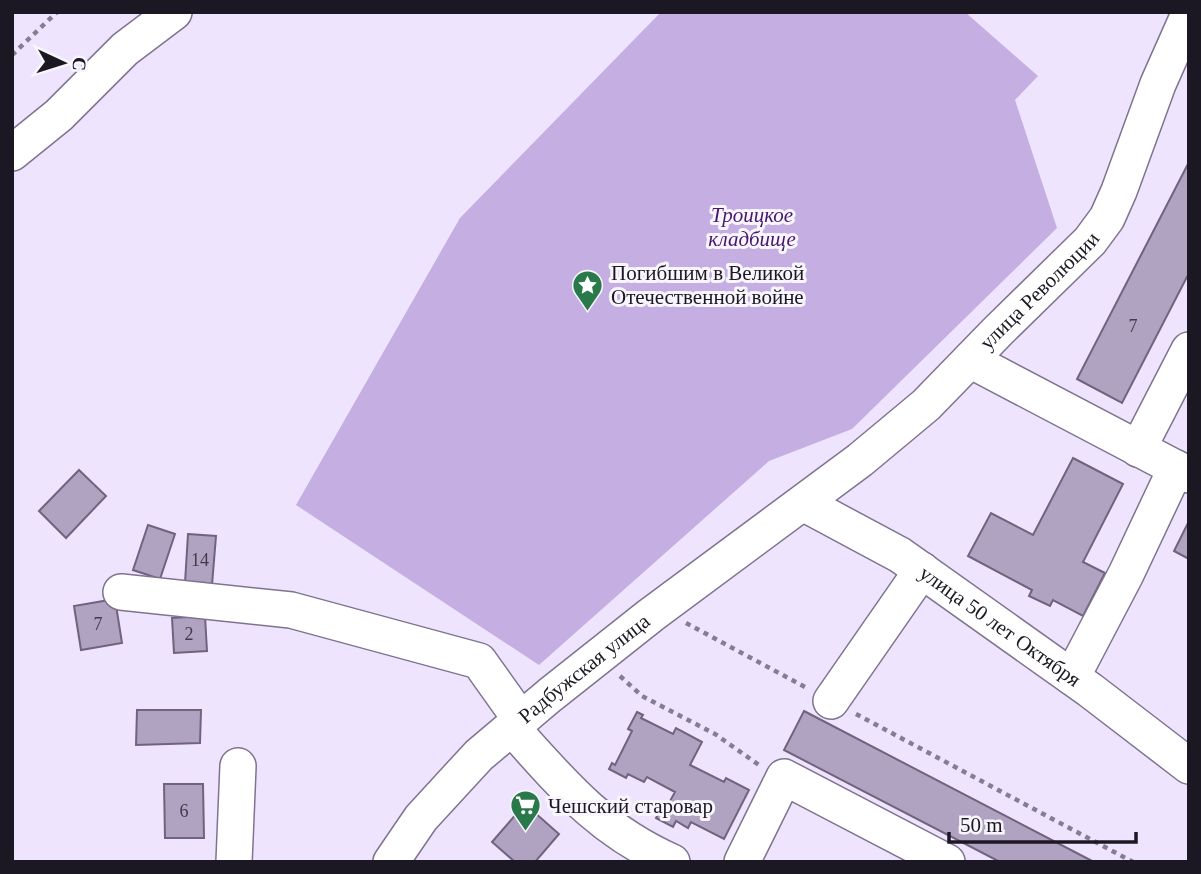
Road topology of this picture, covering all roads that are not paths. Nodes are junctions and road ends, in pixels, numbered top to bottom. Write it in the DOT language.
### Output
graph roads {
  1 [pos="174,12"];
  2 [pos="1189,14"];
  3 [pos="12,153"];
  4 [pos="1189,350"];
  5 [pos="970,360"];
  6 [pos="1139,449"];
  7 [pos="1182,472"];
  8 [pos="803,503"];
  9 [pos="922,570"];
  10 [pos="121,592"];
  11 [pos="1072,677"];
  12 [pos="831,701"];
  13 [pos="516,724"];
  14 [pos="238,766"];
  15 [pos="1189,766"];
  16 [pos="234,862"];
  17 [pos="391,862"];
  18 [pos="672,862"];
  19 [pos="742,862"];
  20 [pos="947,862"];
  1 -- 3 [label="street"];
  2 -- 5 [label="street, улица Революции"];
  4 -- 6 [label="street"];
  5 -- 6 [label="street"];
  5 -- 8 [label="street, улица Революции"];
  6 -- 7 [label="street"];
  7 -- 11 [label="street"];
  8 -- 9 [label="street, улица 50 лет Октября"];
  8 -- 13 [label="street, Радбужская улица"];
  9 -- 11 [label="street, улица 50 лет Октября"];
  9 -- 12 [label="street"];
  10 -- 13 [label="street"];
  11 -- 15 [label="street, улица 50 лет Октября"];
  13 -- 17 [label="street, Радбужская улица"];
  13 -- 18 [label="street"];
  14 -- 16 [label="street"];
  19 -- 20 [label="street"];
}
